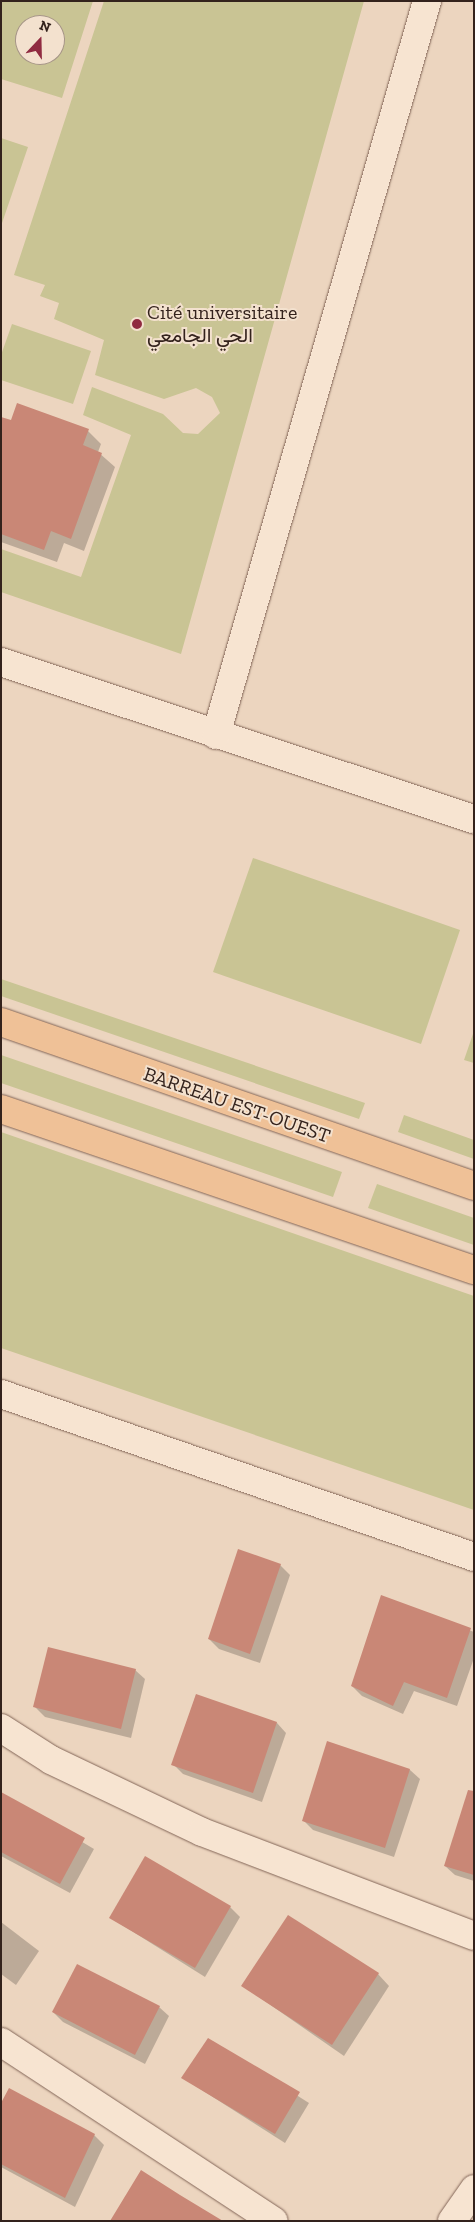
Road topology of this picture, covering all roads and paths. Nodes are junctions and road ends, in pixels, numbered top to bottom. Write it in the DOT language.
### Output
graph roads {
  1 [pos="427,1"];
  2 [pos="1,662"];
  3 [pos="216,735"];
  4 [pos="474,819"];
  5 [pos="1,1022"];
  6 [pos="1,1109"];
  7 [pos="474,1186"];
  8 [pos="474,1270"];
  9 [pos="1,1394"];
  10 [pos="474,1556"];
  11 [pos="1,1728"];
  12 [pos="474,1936"];
  13 [pos="1,2042"];
  14 [pos="474,2189"];
  15 [pos="274,2221"];
  16 [pos="452,2221"];
  1 -- 3 [label="street"];
  2 -- 3 [label="street"];
  3 -- 4 [label="street"];
  5 -- 7 [label="main road, BARREAU EST-OUEST"];
  6 -- 8 [label="main road"];
  9 -- 10 [label="street"];
  11 -- 12 [label="street"];
  13 -- 15 [label="street"];
  14 -- 16 [label="street"];
}
